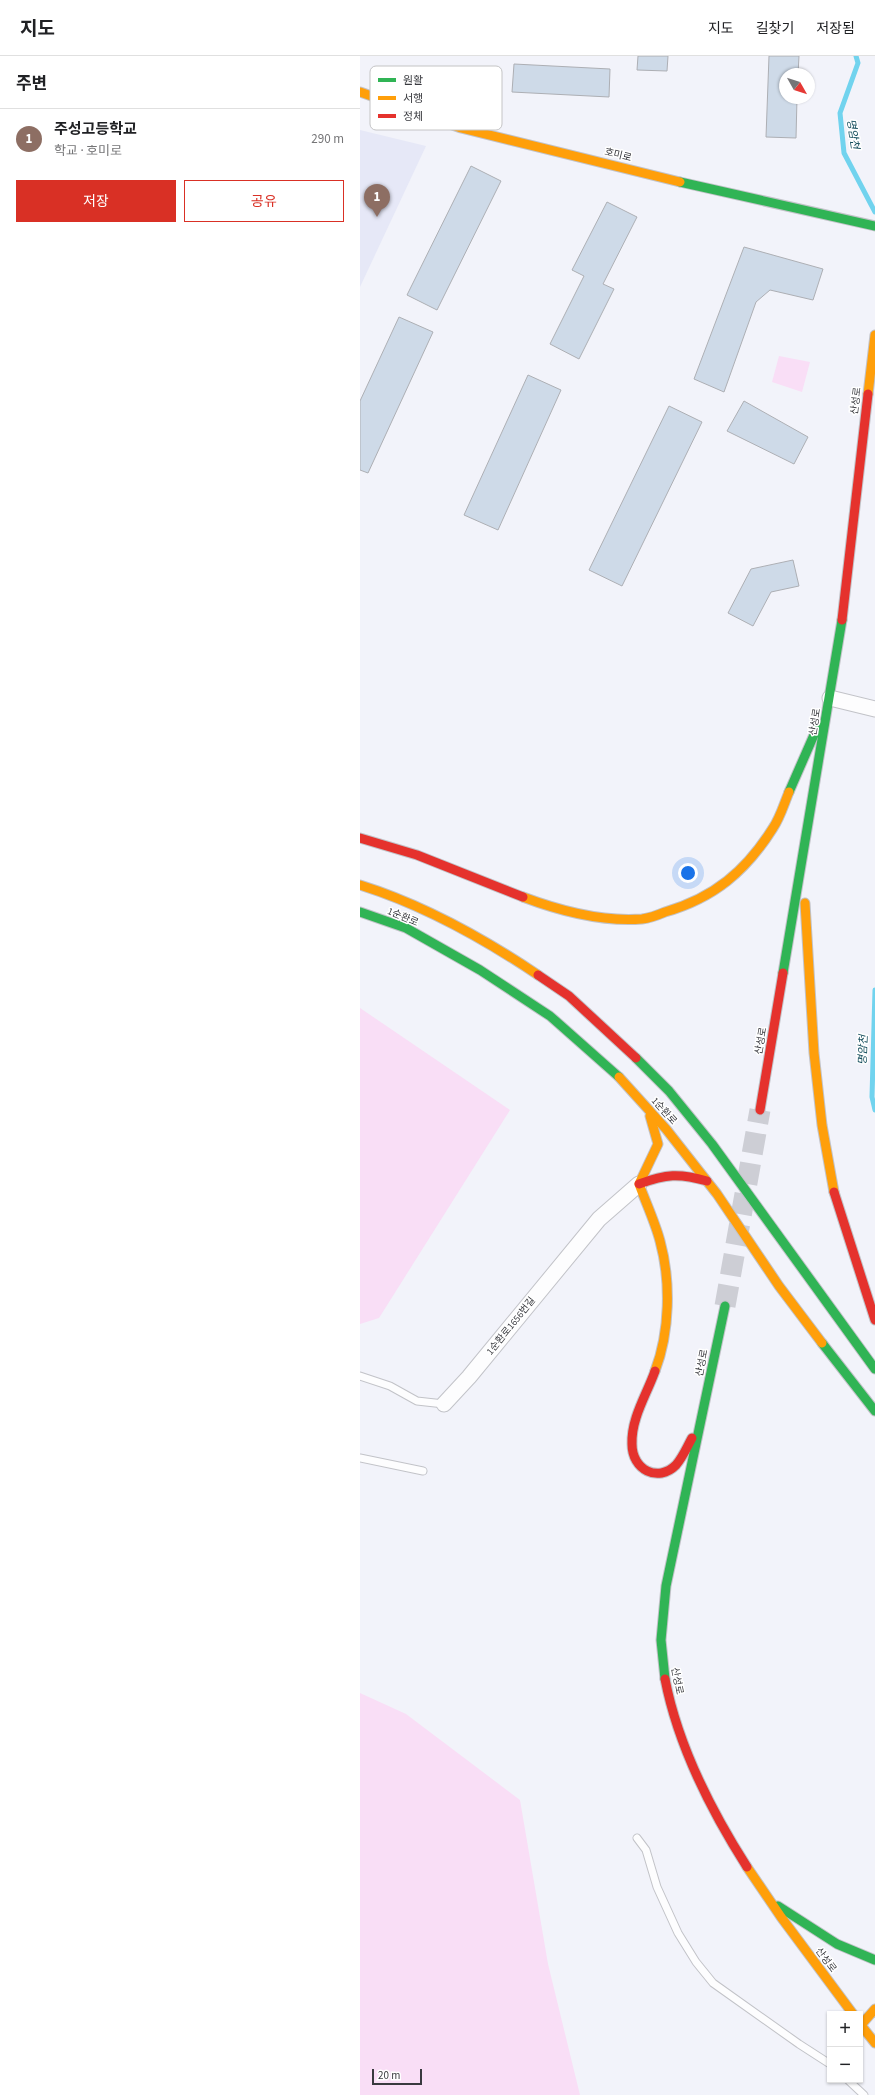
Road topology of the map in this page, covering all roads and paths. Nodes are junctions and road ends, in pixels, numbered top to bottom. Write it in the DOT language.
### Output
graph roads {
  1 [pos="360,92"];
  2 [pos="370,96"];
  3 [pos="469,130"];
  4 [pos="875,226"];
  5 [pos="875,335"];
  6 [pos="830,698"];
  7 [pos="875,709"];
  8 [pos="360,838"];
  9 [pos="802,869"];
  10 [pos="360,885"];
  11 [pos="360,912"];
  12 [pos="648,1110"];
  13 [pos="760,1110"];
  14 [pos="707,1181"];
  15 [pos="639,1184"];
  16 [pos="725,1306"];
  17 [pos="875,1320"];
  18 [pos="875,1369"];
  19 [pos="360,1376"];
  20 [pos="444,1404"];
  21 [pos="875,1411"];
  22 [pos="702,1421"];
  23 [pos="360,1458"];
  24 [pos="423,1471"];
  25 [pos="638,1838"];
  26 [pos="767,1899"];
  27 [pos="875,1960"];
  28 [pos="875,2009"];
  29 [pos="850,2011"];
  30 [pos="863,2021"];
  31 [pos="863,2028"];
  32 [pos="875,2043"];
  33 [pos="827,2062"];
  34 [pos="851,2083"];
  35 [pos="864,2095"];
  1 -- 2 [label="main road, 호미로"];
  3 -- 4 [label="main road, 호미로"];
  5 -- 6 [label="main road, 산성로"];
  6 -- 7 [label="street"];
  6 -- 8 [label="main road"];
  6 -- 9 [label="main road, 산성로"];
  9 -- 13 [label="main road, 산성로"];
  9 -- 17 [label="main road"];
  10 -- 18 [label="main road, 1순환로"];
  11 -- 12 [label="main road, 1순환로"];
  12 -- 14 [label="main road, 1순환로"];
  12 -- 15 [label="main road"];
  14 -- 15 [label="main road"];
  14 -- 21 [label="main road, 1순환로"];
  15 -- 20 [label="street, 1순환로1656번길"];
  15 -- 22 [label="main road"];
  16 -- 22 [label="main road, 산성로"];
  19 -- 20 [label="lane, 1순환로1656번길"];
  22 -- 26 [label="main road, 산성로"];
  23 -- 24 [label="lane"];
  25 -- 33 [label="lane"];
  26 -- 27 [label="main road"];
  26 -- 29 [label="main road, 산성로"];
  28 -- 30 [label="main road"];
  31 -- 32 [label="main road"];
  34 -- 35 [label="lane"];
}
